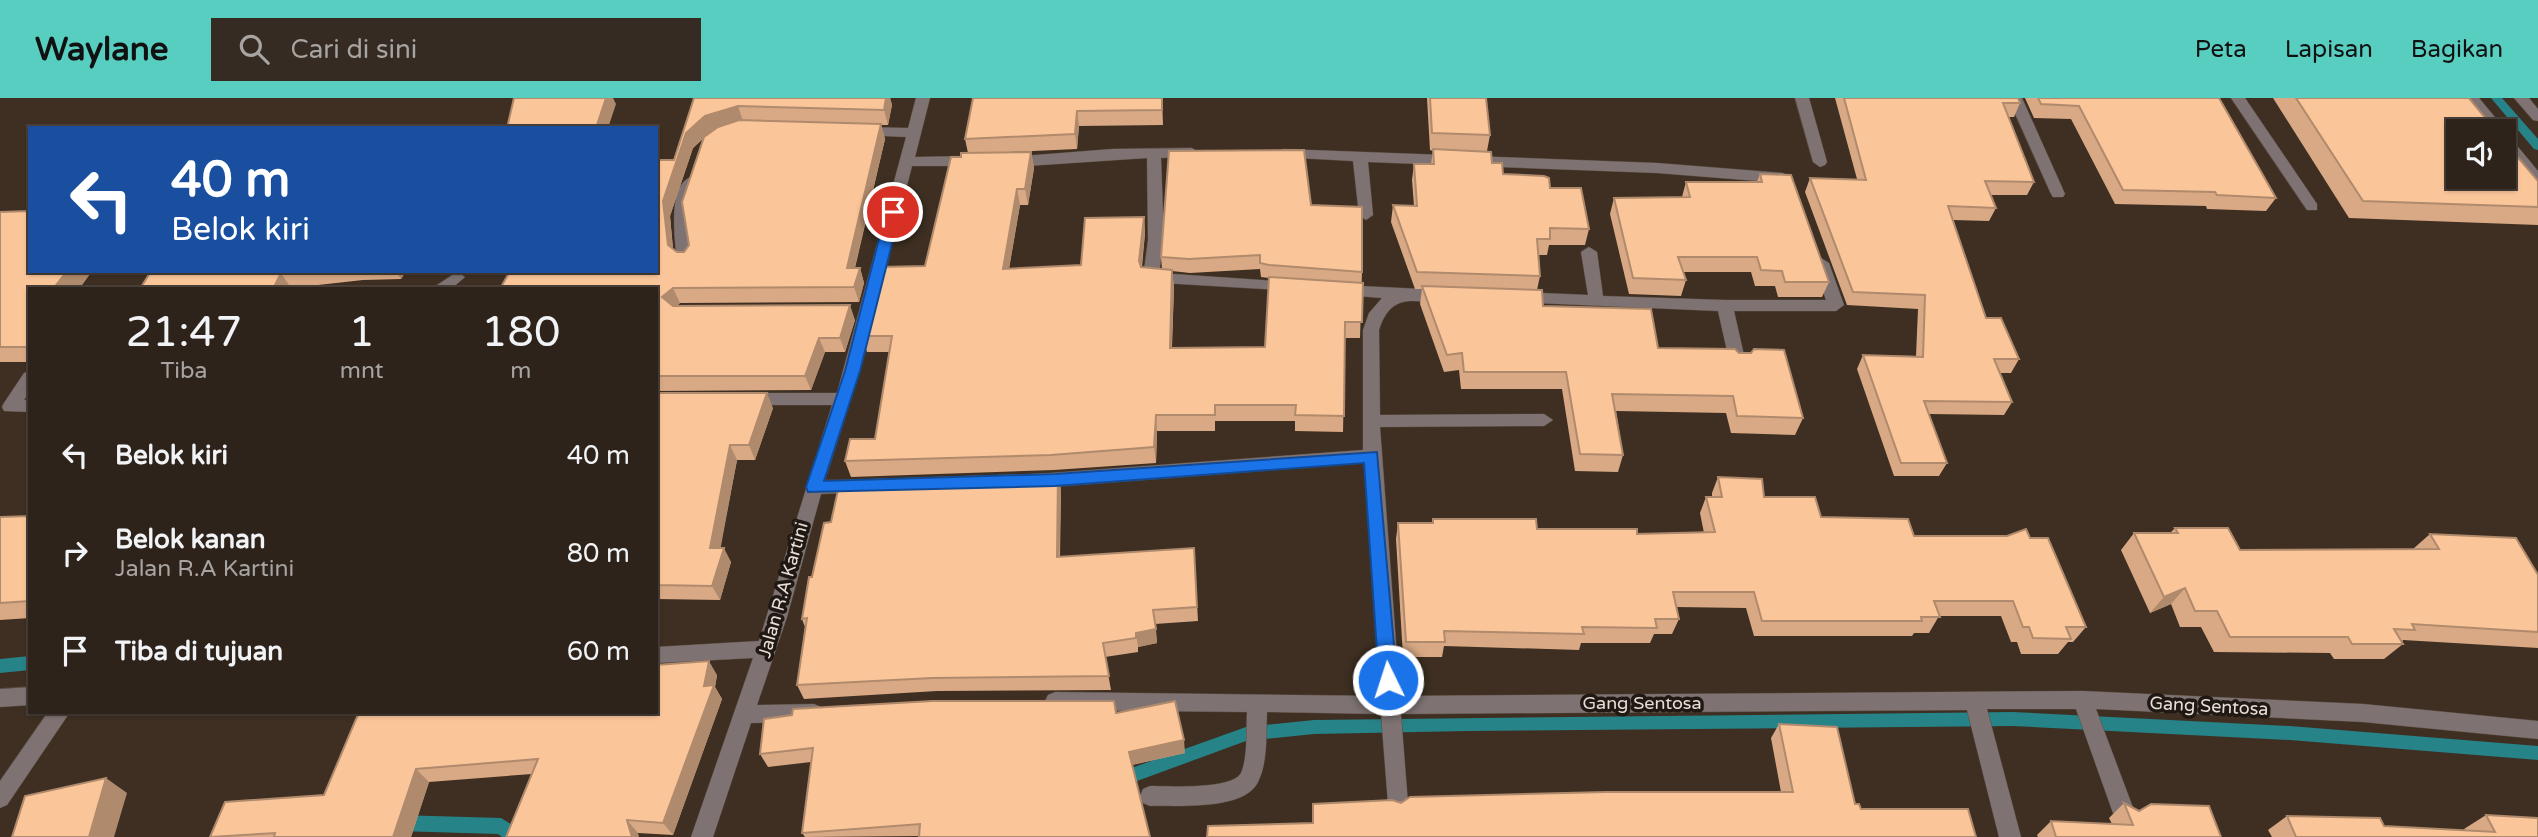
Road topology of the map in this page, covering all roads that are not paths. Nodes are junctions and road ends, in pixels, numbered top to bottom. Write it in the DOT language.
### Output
graph roads {
  1 [pos="923,98"];
  2 [pos="1802,98"];
  3 [pos="2015,98"];
  4 [pos="2238,98"];
  5 [pos="2472,98"];
  6 [pos="2522,98"];
  7 [pos="2538,117"];
  8 [pos="2489,119"];
  9 [pos="848,131"];
  10 [pos="914,133"];
  11 [pos="1211,153"];
  12 [pos="2516,153"];
  13 [pos="1266,154"];
  14 [pos="1154,155"];
  15 [pos="1360,155"];
  16 [pos="905,162"];
  17 [pos="1820,162"];
  18 [pos="694,172"];
  19 [pos="2538,180"];
  20 [pos="1796,191"];
  21 [pos="2058,194"];
  22 [pos="2312,207"];
  23 [pos="1366,215"];
  24 [pos="1814,242"];
  25 [pos="1589,252"];
  26 [pos="685,260"];
  27 [pos="457,277"];
  28 [pos="442,287"];
  29 [pos="1420,295"];
  30 [pos="1460,296"];
  31 [pos="1501,298"];
  32 [pos="1596,299"];
  33 [pos="1725,306"];
  34 [pos="1738,363"];
  35 [pos="28,380"];
  36 [pos="723,399"];
  37 [pos="843,399"];
  38 [pos="28,406"];
  39 [pos="3,411"];
  40 [pos="1544,420"];
  41 [pos="1373,421"];
  42 [pos="1372,456"];
  43 [pos="1017,482"];
  44 [pos="884,484"];
  45 [pos="814,487"];
  46 [pos="766,649"];
  47 [pos="658,655"];
  48 [pos="28,696"];
  49 [pos="0,698"];
  50 [pos="2083,700"];
  51 [pos="1030,702"];
  52 [pos="1258,702"];
  53 [pos="1390,705"];
  54 [pos="829,712"];
  55 [pos="59,714"];
  56 [pos="745,715"];
  57 [pos="1979,715"];
  58 [pos="2538,730"];
  59 [pos="1150,796"];
  60 [pos="0,798"];
  61 [pos="1398,804"];
  62 [pos="2124,813"];
  63 [pos="702,837"];
  64 [pos="2010,837"];
  1 -- 10 [label="street, Jalan R.A Kartini"];
  2 -- 17 [label="street"];
  3 -- 21 [label="street"];
  4 -- 22 [label="street"];
  5 -- 8 [label="street"];
  6 -- 7 [label="street"];
  9 -- 10 [label="street"];
  10 -- 16 [label="street, Jalan R.A Kartini"];
  11 -- 14 [label="street"];
  12 -- 19 [label="street"];
  13 -- 15 [label="street"];
  14 -- 16 [label="street"];
  14 -- 29 [label="street"];
  15 -- 20 [label="street"];
  15 -- 23 [label="street"];
  16 -- 37 [label="street, Jalan R.A Kartini"];
  18 -- 26 [label="street"];
  24 -- 33 [label="street"];
  25 -- 32 [label="street"];
  27 -- 28 [label="street"];
  29 -- 30 [label="street"];
  29 -- 41 [label="street"];
  31 -- 32 [label="street"];
  32 -- 33 [label="street"];
  33 -- 34 [label="street"];
  35 -- 39 [label="street"];
  36 -- 37 [label="street"];
  37 -- 45 [label="street, Jalan R.A Kartini"];
  38 -- 39 [label="street"];
  40 -- 41 [label="street"];
  41 -- 42 [label="street"];
  42 -- 43 [label="street"];
  42 -- 53 [label="street"];
  44 -- 45 [label="street"];
  45 -- 46 [label="street, Jalan R.A Kartini"];
  46 -- 47 [label="street"];
  46 -- 56 [label="street, Jalan R.A Kartini"];
  48 -- 49 [label="street"];
  50 -- 57 [label="street, Gang Sentosa"];
  50 -- 58 [label="street, Gang Sentosa"];
  50 -- 62 [label="street"];
  51 -- 52 [label="street, Gang Sentosa"];
  52 -- 53 [label="street, Gang Sentosa"];
  52 -- 59 [label="street"];
  53 -- 57 [label="street, Gang Sentosa"];
  53 -- 61 [label="street"];
  54 -- 56 [label="street"];
  55 -- 60 [label="street"];
  56 -- 63 [label="street, Jalan R.A Kartini"];
  57 -- 64 [label="street"];
}
